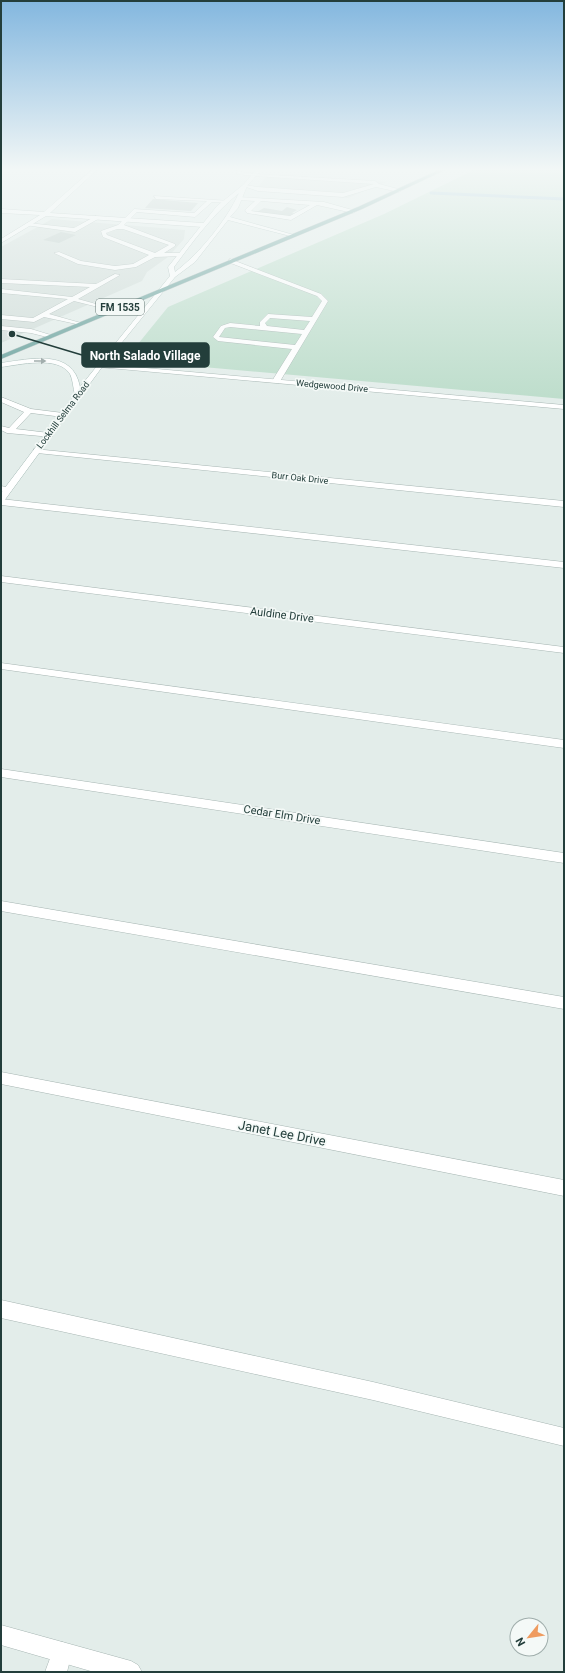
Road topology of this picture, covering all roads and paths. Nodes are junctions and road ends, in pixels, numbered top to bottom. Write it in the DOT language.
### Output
graph roads {
  1 [pos="137,247"];
  2 [pos="169,247"];
  3 [pos="186,247"];
  4 [pos="204,247"];
  5 [pos="265,247"];
  6 [pos="57,253"];
  7 [pos="157,254"];
  8 [pos="180,255"];
  9 [pos="230,261"];
  10 [pos="117,275"];
  11 [pos="173,276"];
  12 [pos="1,281"];
  13 [pos="97,286"];
  14 [pos="162,289"];
  15 [pos="1,291"];
  16 [pos="27,293"];
  17 [pos="21,298"];
  18 [pos="74,299"];
  19 [pos="112,310"];
  20 [pos="44,313"];
  21 [pos="2,315"];
  22 [pos="314,319"];
  23 [pos="79,324"];
  24 [pos="1,328"];
  25 [pos="264,328"];
  26 [pos="305,332"];
  27 [pos="51,336"];
  28 [pos="296,347"];
  29 [pos="1,357"];
  30 [pos="1,365"];
  31 [pos="100,366"];
  32 [pos="276,382"];
  33 [pos="78,395"];
  34 [pos="1,399"];
  35 [pos="564,407"];
  36 [pos="29,411"];
  37 [pos="63,415"];
  38 [pos="1,428"];
  39 [pos="10,430"];
  40 [pos="49,435"];
  41 [pos="37,451"];
  42 [pos="4,489"];
  43 [pos="1,499"];
  44 [pos="1,502"];
  45 [pos="564,504"];
  46 [pos="564,565"];
  47 [pos="1,579"];
  48 [pos="564,650"];
  49 [pos="1,666"];
  50 [pos="564,744"];
  51 [pos="1,772"];
  52 [pos="564,858"];
  53 [pos="1,906"];
  54 [pos="564,1003"];
  55 [pos="1,1078"];
  56 [pos="564,1188"];
  57 [pos="1,1310"];
  58 [pos="564,1437"];
  59 [pos="1,1635"];
  60 [pos="62,1652"];
  61 [pos="56,1672"];
  62 [pos="130,1672"];
  1 -- 7 [label="street"];
  2 -- 7 [label="street"];
  3 -- 8 [label="street, Lockhill Selma Road"];
  4 -- 11 [label="street, Lockhill Selma Road"];
  5 -- 9 [label="main road, FM 1535"];
  6 -- 7 [label="street"];
  7 -- 8 [label="street"];
  8 -- 11 [label="street, Lockhill Selma Road"];
  9 -- 14 [label="main road, FM 1535"];
  9 -- 22 [label="street"];
  10 -- 13 [label="street"];
  11 -- 14 [label="street, Lockhill Selma Road"];
  12 -- 13 [label="street"];
  13 -- 18 [label="street"];
  14 -- 19 [label="main road, FM 1535"];
  14 -- 31 [label="street, Lockhill Selma Road"];
  15 -- 16 [label="street"];
  16 -- 17 [label="street"];
  16 -- 18 [label="street"];
  18 -- 19 [label="street"];
  18 -- 20 [label="street"];
  19 -- 23 [label="main road, FM 1535"];
  20 -- 21 [label="street"];
  20 -- 23 [label="street"];
  22 -- 25 [label="street"];
  22 -- 26 [label="street"];
  23 -- 27 [label="main road, FM 1535"];
  24 -- 27 [label="street"];
  25 -- 26 [label="street"];
  25 -- 28 [label="street"];
  26 -- 28 [label="street"];
  27 -- 29 [label="main road, FM 1535"];
  28 -- 32 [label="street"];
  30 -- 33 [label="street, one-way"];
  31 -- 32 [label="street, Wedgewood Drive"];
  31 -- 33 [label="street, Lockhill Selma Road"];
  32 -- 35 [label="street, Wedgewood Drive"];
  33 -- 37 [label="street, Lockhill Selma Road"];
  34 -- 36 [label="street"];
  36 -- 37 [label="street"];
  36 -- 39 [label="street"];
  37 -- 40 [label="street, Lockhill Selma Road"];
  38 -- 39 [label="street"];
  39 -- 40 [label="street"];
  40 -- 41 [label="street, Lockhill Selma Road"];
  41 -- 42 [label="street, Lockhill Selma Road"];
  41 -- 45 [label="street, Burr Oak Drive"];
  42 -- 43 [label="street, Lockhill Selma Road"];
  44 -- 46 [label="street"];
  47 -- 48 [label="street, Auldine Drive"];
  49 -- 50 [label="street"];
  51 -- 52 [label="street, Cedar Elm Drive"];
  53 -- 54 [label="street"];
  55 -- 56 [label="street, Janet Lee Drive"];
  57 -- 58 [label="street"];
  59 -- 60 [label="street"];
  60 -- 61 [label="street"];
  60 -- 62 [label="street"];
}
